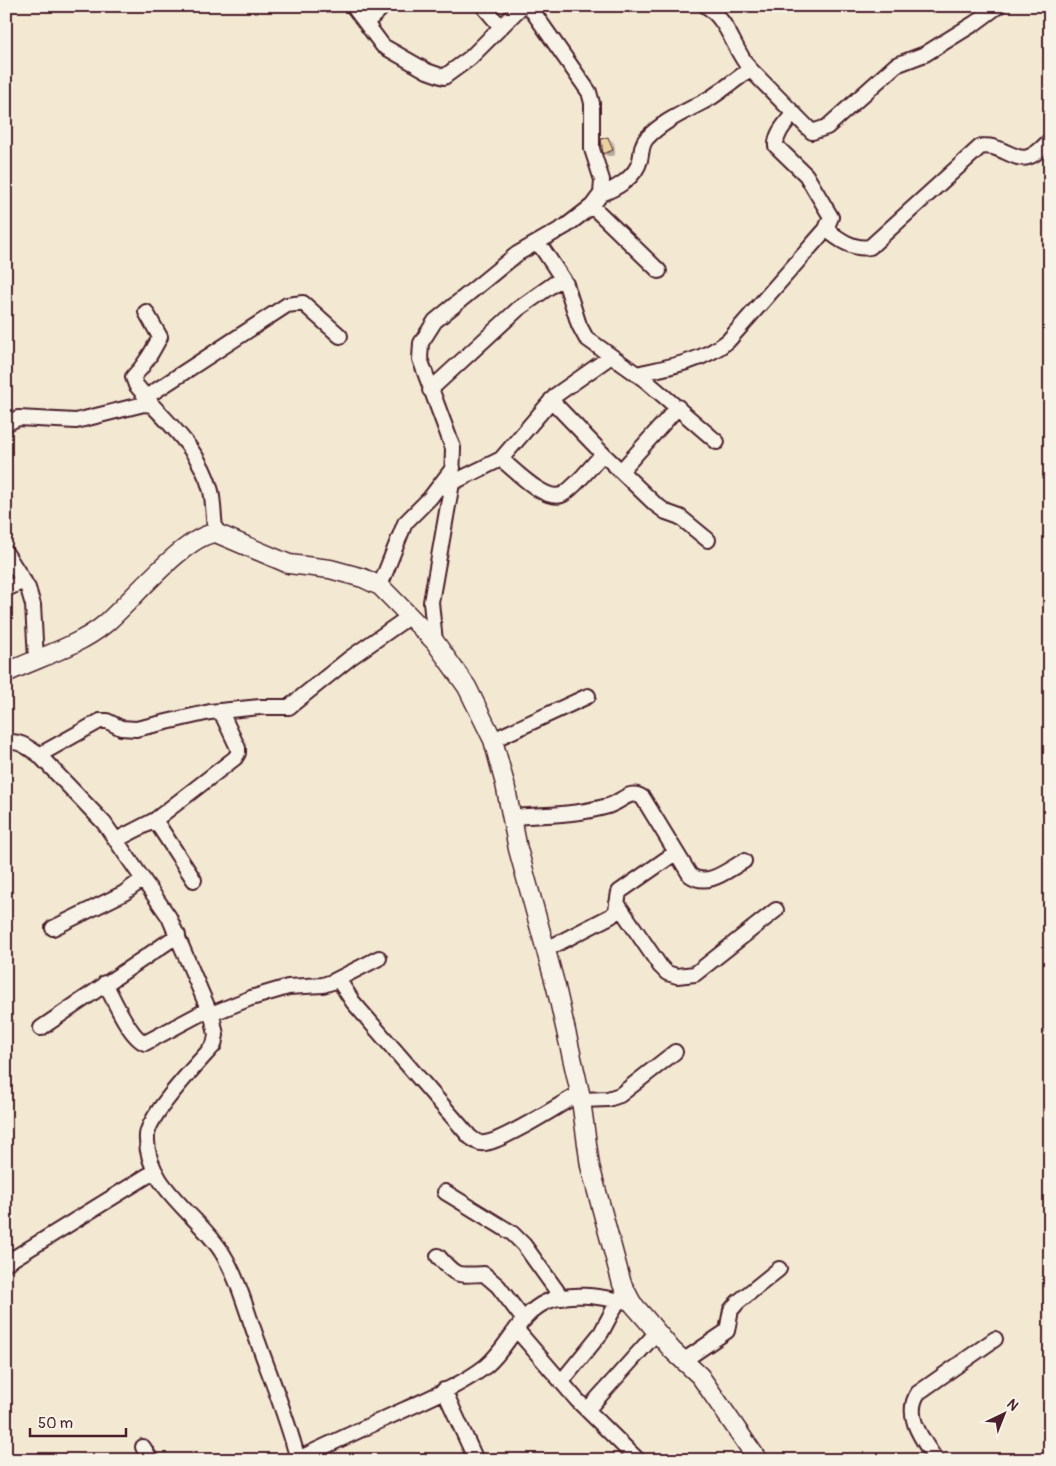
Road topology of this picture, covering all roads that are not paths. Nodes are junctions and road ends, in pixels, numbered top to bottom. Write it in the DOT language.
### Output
graph roads {
  1 [pos="353,6"];
  2 [pos="384,6"];
  3 [pos="483,6"];
  4 [pos="522,6"];
  5 [pos="529,6"];
  6 [pos="706,6"];
  7 [pos="998,6"];
  8 [pos="366,23"];
  9 [pos="501,27"];
  10 [pos="750,69"];
  11 [pos="793,114"];
  12 [pos="1050,140"];
  13 [pos="601,194"];
  14 [pos="592,206"];
  15 [pos="826,229"];
  16 [pos="538,242"];
  17 [pos="659,271"];
  18 [pos="562,278"];
  19 [pos="146,312"];
  20 [pos="340,336"];
  21 [pos="610,357"];
  22 [pos="636,374"];
  23 [pos="430,390"];
  24 [pos="551,400"];
  25 [pos="149,401"];
  26 [pos="678,407"];
  27 [pos="6,424"];
  28 [pos="717,442"];
  29 [pos="603,454"];
  30 [pos="501,459"];
  31 [pos="453,468"];
  32 [pos="621,471"];
  33 [pos="452,483"];
  34 [pos="216,533"];
  35 [pos="708,540"];
  36 [pos="6,553"];
  37 [pos="24,581"];
  38 [pos="380,586"];
  39 [pos="6,589"];
  40 [pos="410,616"];
  41 [pos="435,642"];
  42 [pos="36,659"];
  43 [pos="6,673"];
  44 [pos="588,696"];
  45 [pos="221,712"];
  46 [pos="493,740"];
  47 [pos="6,743"];
  48 [pos="39,755"];
  49 [pos="511,817"];
  50 [pos="155,820"];
  51 [pos="116,840"];
  52 [pos="676,853"];
  53 [pos="744,861"];
  54 [pos="143,879"];
  55 [pos="194,880"];
  56 [pos="617,904"];
  57 [pos="776,910"];
  58 [pos="53,928"];
  59 [pos="178,935"];
  60 [pos="545,950"];
  61 [pos="380,958"];
  62 [pos="338,979"];
  63 [pos="105,983"];
  64 [pos="210,1011"];
  65 [pos="41,1028"];
  66 [pos="675,1052"];
  67 [pos="581,1096"];
  68 [pos="155,1172"];
  69 [pos="445,1192"];
  70 [pos="438,1256"];
  71 [pos="6,1263"];
  72 [pos="780,1268"];
  73 [pos="562,1298"];
  74 [pos="625,1302"];
  75 [pos="520,1325"];
  76 [pos="657,1332"];
  77 [pos="995,1339"];
  78 [pos="684,1360"];
  79 [pos="562,1381"];
  80 [pos="444,1390"];
  81 [pos="587,1410"];
  82 [pos="143,1448"];
  83 [pos="298,1459"];
  84 [pos="152,1460"];
  85 [pos="476,1460"];
  86 [pos="638,1460"];
  87 [pos="758,1460"];
  88 [pos="936,1460"];
  1 -- 8 [label="street"];
  2 -- 8 [label="street"];
  3 -- 9 [label="street"];
  4 -- 9 [label="street"];
  5 -- 13 [label="street"];
  6 -- 10 [label="street"];
  7 -- 11 [label="street"];
  8 -- 9 [label="street"];
  10 -- 11 [label="street"];
  10 -- 13 [label="street"];
  11 -- 15 [label="street"];
  12 -- 15 [label="street"];
  13 -- 14 [label="street"];
  14 -- 16 [label="street"];
  14 -- 17 [label="street"];
  15 -- 22 [label="street"];
  16 -- 18 [label="street"];
  16 -- 23 [label="street"];
  18 -- 21 [label="street"];
  18 -- 23 [label="street"];
  19 -- 25 [label="street"];
  20 -- 25 [label="street"];
  21 -- 22 [label="street"];
  21 -- 24 [label="street"];
  22 -- 26 [label="street"];
  23 -- 31 [label="street"];
  24 -- 29 [label="street"];
  24 -- 30 [label="street"];
  25 -- 27 [label="street"];
  25 -- 34 [label="street"];
  26 -- 28 [label="street"];
  26 -- 32 [label="street"];
  29 -- 30 [label="street"];
  29 -- 32 [label="street"];
  30 -- 33 [label="street"];
  31 -- 33 [label="street"];
  31 -- 38 [label="street"];
  32 -- 35 [label="street"];
  33 -- 41 [label="street"];
  34 -- 38 [label="street"];
  34 -- 42 [label="street"];
  36 -- 37 [label="street"];
  37 -- 39 [label="street"];
  37 -- 42 [label="street"];
  38 -- 40 [label="street"];
  40 -- 41 [label="street"];
  40 -- 45 [label="street"];
  41 -- 46 [label="street"];
  42 -- 43 [label="street"];
  44 -- 46 [label="street"];
  45 -- 48 [label="street"];
  45 -- 50 [label="street"];
  46 -- 49 [label="street"];
  47 -- 48 [label="street"];
  48 -- 51 [label="street"];
  49 -- 52 [label="street"];
  49 -- 60 [label="street"];
  50 -- 51 [label="street"];
  50 -- 55 [label="street"];
  51 -- 54 [label="street"];
  52 -- 53 [label="street"];
  52 -- 56 [label="street"];
  54 -- 58 [label="street"];
  54 -- 59 [label="street"];
  56 -- 57 [label="street"];
  56 -- 60 [label="street"];
  59 -- 63 [label="street"];
  59 -- 64 [label="street"];
  60 -- 67 [label="street"];
  61 -- 62 [label="street"];
  62 -- 64 [label="street"];
  62 -- 67 [label="street"];
  63 -- 64 [label="street"];
  63 -- 65 [label="street"];
  64 -- 68 [label="street"];
  66 -- 67 [label="street"];
  67 -- 74 [label="street"];
  68 -- 71 [label="street"];
  68 -- 83 [label="street"];
  69 -- 73 [label="street"];
  70 -- 75 [label="street"];
  72 -- 78 [label="street"];
  73 -- 74 [label="street"];
  73 -- 75 [label="street"];
  74 -- 76 [label="street"];
  74 -- 79 [label="street"];
  75 -- 79 [label="street"];
  75 -- 80 [label="street"];
  76 -- 78 [label="street"];
  76 -- 81 [label="street"];
  77 -- 88 [label="street"];
  78 -- 87 [label="street"];
  79 -- 81 [label="street"];
  80 -- 83 [label="street"];
  80 -- 85 [label="street"];
  81 -- 86 [label="street"];
  82 -- 84 [label="street"];
}
